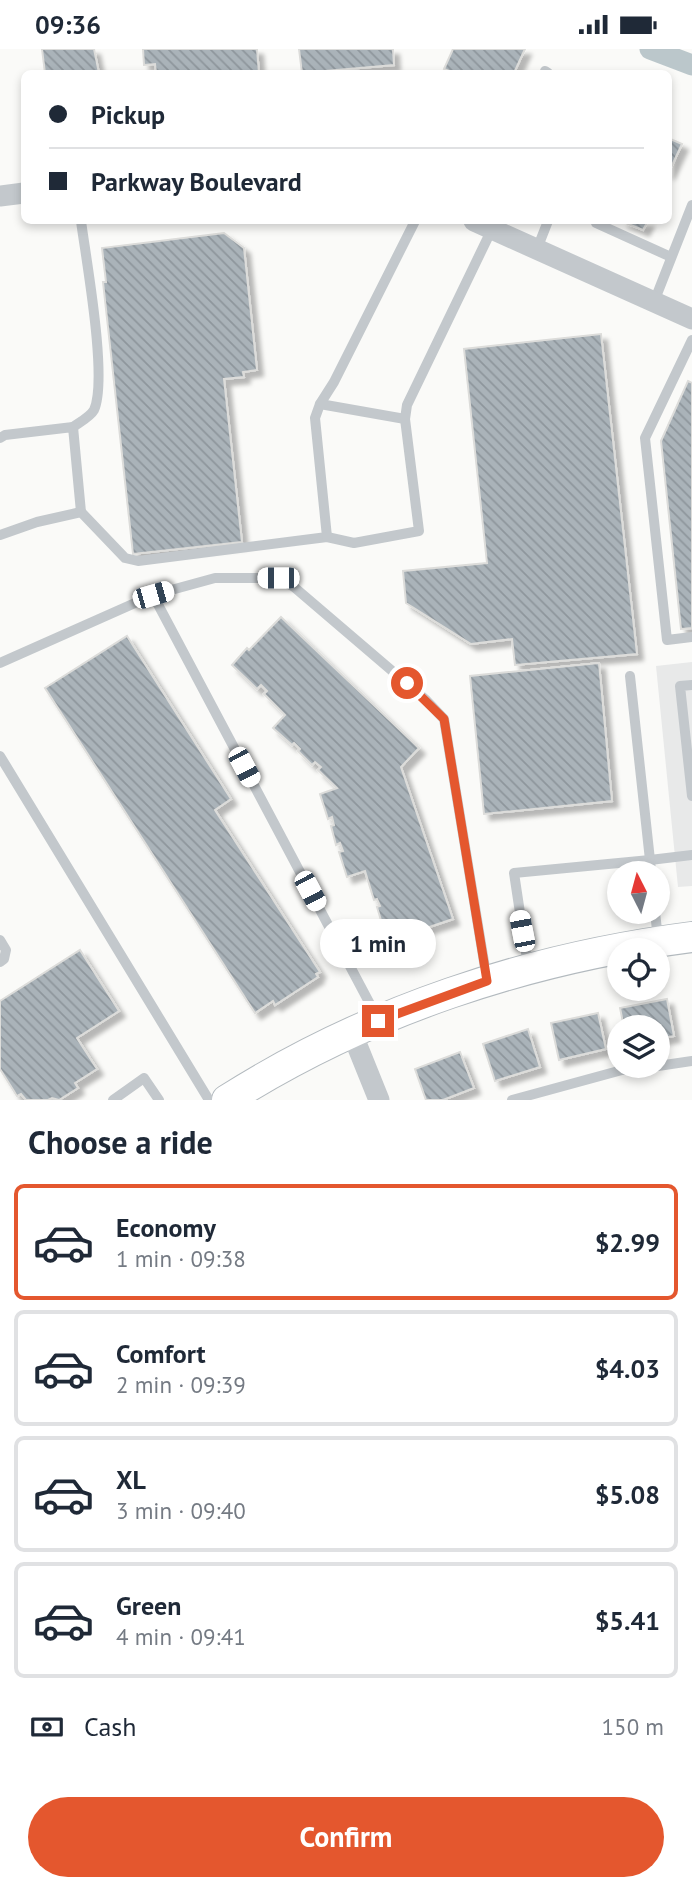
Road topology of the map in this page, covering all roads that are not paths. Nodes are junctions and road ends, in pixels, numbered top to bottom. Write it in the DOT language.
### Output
graph roads {
  1 [pos="21,193"];
  2 [pos="0,196"];
  3 [pos="692,205"];
  4 [pos="81,224"];
  5 [pos="413,224"];
  6 [pos="547,224"];
  7 [pos="598,224"];
  8 [pos="483,225"];
  9 [pos="537,249"];
  10 [pos="671,257"];
  11 [pos="654,302"];
  12 [pos="692,319"];
  13 [pos="692,340"];
  14 [pos="320,404"];
  15 [pos="405,419"];
  16 [pos="73,427"];
  17 [pos="0,438"];
  18 [pos="80,512"];
  19 [pos="0,535"];
  20 [pos="327,537"];
  21 [pos="153,595"];
  22 [pos="692,637"];
  23 [pos="0,663"];
  24 [pos="630,676"];
  25 [pos="692,685"];
  26 [pos="0,756"];
  27 [pos="692,796"];
  28 [pos="692,855"];
  29 [pos="650,860"];
  30 [pos="692,937"];
  31 [pos="0,940"];
  32 [pos="670,940"];
  33 [pos="607,950"];
  34 [pos="0,962"];
  35 [pos="529,968"];
  36 [pos="487,981"];
  37 [pos="365,1027"];
  38 [pos="692,1061"];
  39 [pos="670,1064"];
  40 [pos="607,1075"];
  41 [pos="242,1096"];
  42 [pos="545,1096"];
  43 [pos="113,1100"];
  44 [pos="159,1100"];
  45 [pos="209,1100"];
  46 [pos="379,1100"];
  47 [pos="512,1100"];
  1 -- 2 [label="street"];
  3 -- 10 [label="lane"];
  4 -- 16 [label="lane"];
  5 -- 14 [label="lane"];
  6 -- 9 [label="lane"];
  7 -- 10 [label="lane"];
  8 -- 9 [label="street"];
  8 -- 15 [label="lane"];
  9 -- 11 [label="street"];
  10 -- 11 [label="lane"];
  11 -- 12 [label="street"];
  13 -- 22 [label="lane"];
  14 -- 15 [label="lane"];
  14 -- 20 [label="lane"];
  15 -- 20 [label="lane"];
  16 -- 17 [label="lane"];
  16 -- 18 [label="lane"];
  18 -- 19 [label="lane"];
  18 -- 20 [label="lane"];
  21 -- 23 [label="lane"];
  21 -- 36 [label="lane"];
  21 -- 37 [label="lane"];
  24 -- 29 [label="lane"];
  25 -- 27 [label="lane"];
  26 -- 45 [label="lane"];
  28 -- 29 [label="lane"];
  29 -- 35 [label="lane"];
  30 -- 32 [label="street"];
  31 -- 34 [label="lane"];
  33 -- 35 [label="street"];
  35 -- 36 [label="street"];
  36 -- 37 [label="street"];
  37 -- 41 [label="street"];
  37 -- 46 [label="street"];
  38 -- 39 [label="lane"];
  40 -- 42 [label="lane"];
  42 -- 47 [label="lane"];
  43 -- 44 [label="lane"];
}
